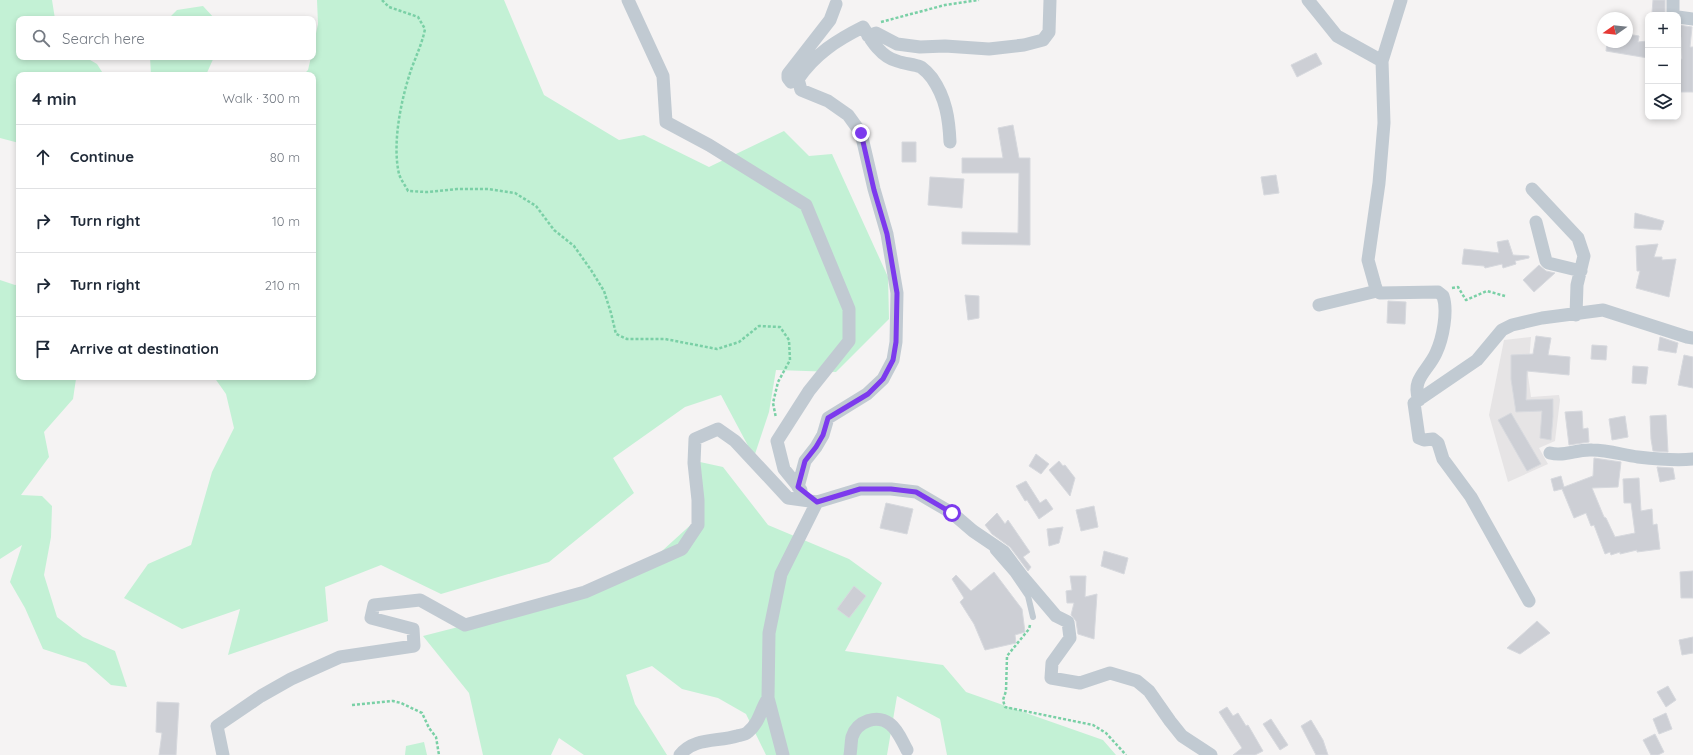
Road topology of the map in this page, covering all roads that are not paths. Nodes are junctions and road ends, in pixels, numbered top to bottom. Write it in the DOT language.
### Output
graph roads {
  1 [pos="628,0"];
  2 [pos="1050,0"];
  3 [pos="1308,0"];
  4 [pos="1401,0"];
  5 [pos="1673,0"];
  6 [pos="836,4"];
  7 [pos="1673,12"];
  8 [pos="1681,17"];
  9 [pos="1693,19"];
  10 [pos="866,31"];
  11 [pos="1382,61"];
  12 [pos="798,79"];
  13 [pos="950,142"];
  14 [pos="1532,189"];
  15 [pos="1536,222"];
  16 [pos="1581,271"];
  17 [pos="1377,291"];
  18 [pos="1319,305"];
  19 [pos="1576,315"];
  20 [pos="1693,338"];
  21 [pos="1419,400"];
  22 [pos="1550,453"];
  23 [pos="1693,460"];
  24 [pos="798,487"];
  25 [pos="817,502"];
  26 [pos="991,542"];
  27 [pos="1529,601"];
  28 [pos="1033,617"];
  29 [pos="768,698"];
  30 [pos="909,752"];
  31 [pos="223,755"];
  32 [pos="680,755"];
  33 [pos="783,755"];
  34 [pos="850,755"];
  35 [pos="1211,755"];
  1 -- 24 [label="street"];
  2 -- 10 [label="street"];
  3 -- 11 [label="street"];
  4 -- 11 [label="street"];
  5 -- 7 [label="street"];
  6 -- 12 [label="street"];
  8 -- 9 [label="street"];
  10 -- 12 [label="street"];
  10 -- 13 [label="street"];
  11 -- 17 [label="street"];
  12 -- 24 [label="street"];
  14 -- 16 [label="street"];
  15 -- 16 [label="street"];
  16 -- 19 [label="street"];
  17 -- 18 [label="street"];
  17 -- 21 [label="street"];
  19 -- 20 [label="street"];
  19 -- 21 [label="street"];
  21 -- 27 [label="street"];
  22 -- 23 [label="street"];
  24 -- 25 [label="street"];
  25 -- 26 [label="street"];
  25 -- 29 [label="street"];
  25 -- 31 [label="street"];
  26 -- 28 [label="lane"];
  26 -- 35 [label="street"];
  29 -- 32 [label="street"];
  29 -- 33 [label="street"];
  30 -- 34 [label="street"];
}
